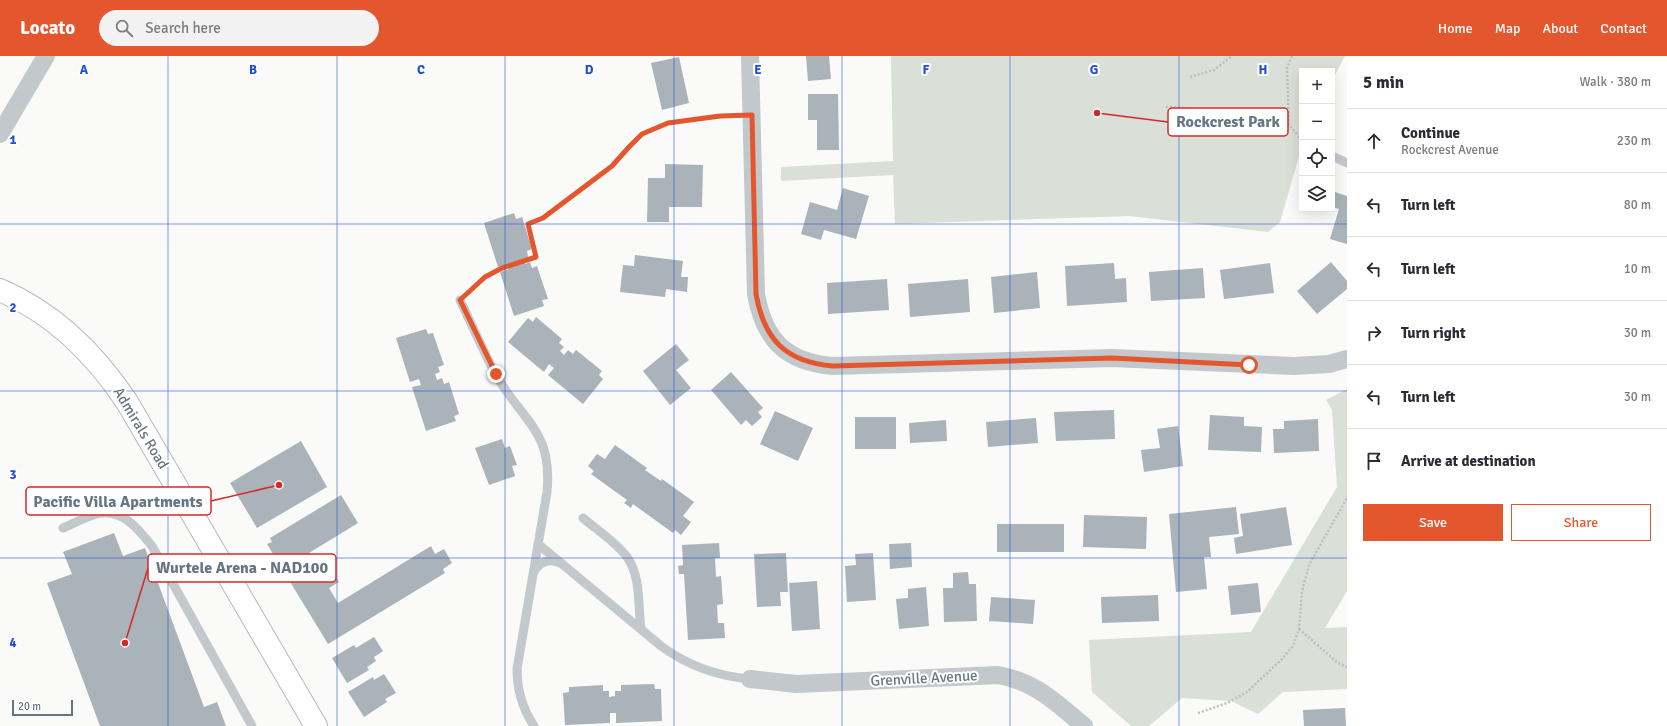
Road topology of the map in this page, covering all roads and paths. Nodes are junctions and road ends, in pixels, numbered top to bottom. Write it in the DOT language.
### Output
graph roads {
  1 [pos="46,56"];
  2 [pos="750,56"];
  3 [pos="1232,56"];
  4 [pos="1292,56"];
  5 [pos="1190,77"];
  6 [pos="1166,107"];
  7 [pos="752,115"];
  8 [pos="1289,125"];
  9 [pos="0,134"];
  10 [pos="1299,137"];
  11 [pos="1335,158"];
  12 [pos="1347,164"];
  13 [pos="0,290"];
  14 [pos="460,300"];
  15 [pos="1345,365"];
  16 [pos="1347,498"];
  17 [pos="583,518"];
  18 [pos="63,528"];
  19 [pos="538,544"];
  20 [pos="563,564"];
  21 [pos="532,576"];
  22 [pos="1299,628"];
  23 [pos="640,629"];
  24 [pos="1347,667"];
  25 [pos="750,679"];
  26 [pos="1198,713"];
  27 [pos="252,726"];
  28 [pos="316,726"];
  29 [pos="534,726"];
  30 [pos="1084,726"];
  1 -- 9 [label="street"];
  2 -- 7 [label="street"];
  3 -- 5 [label="path"];
  4 -- 8 [label="path"];
  6 -- 8 [label="path"];
  7 -- 14 [label="path"];
  7 -- 15 [label="street"];
  8 -- 10 [label="path"];
  11 -- 12 [label="lane"];
  13 -- 28 [label="main road, Admirals Road"];
  14 -- 19 [label="lane"];
  16 -- 22 [label="path"];
  17 -- 23 [label="lane"];
  18 -- 27 [label="lane"];
  19 -- 20 [label="lane"];
  19 -- 21 [label="lane"];
  20 -- 21 [label="lane"];
  20 -- 23 [label="lane"];
  21 -- 29 [label="lane"];
  22 -- 24 [label="path"];
  22 -- 26 [label="path"];
  23 -- 25 [label="lane"];
  25 -- 30 [label="street, Grenville Avenue"];
}
